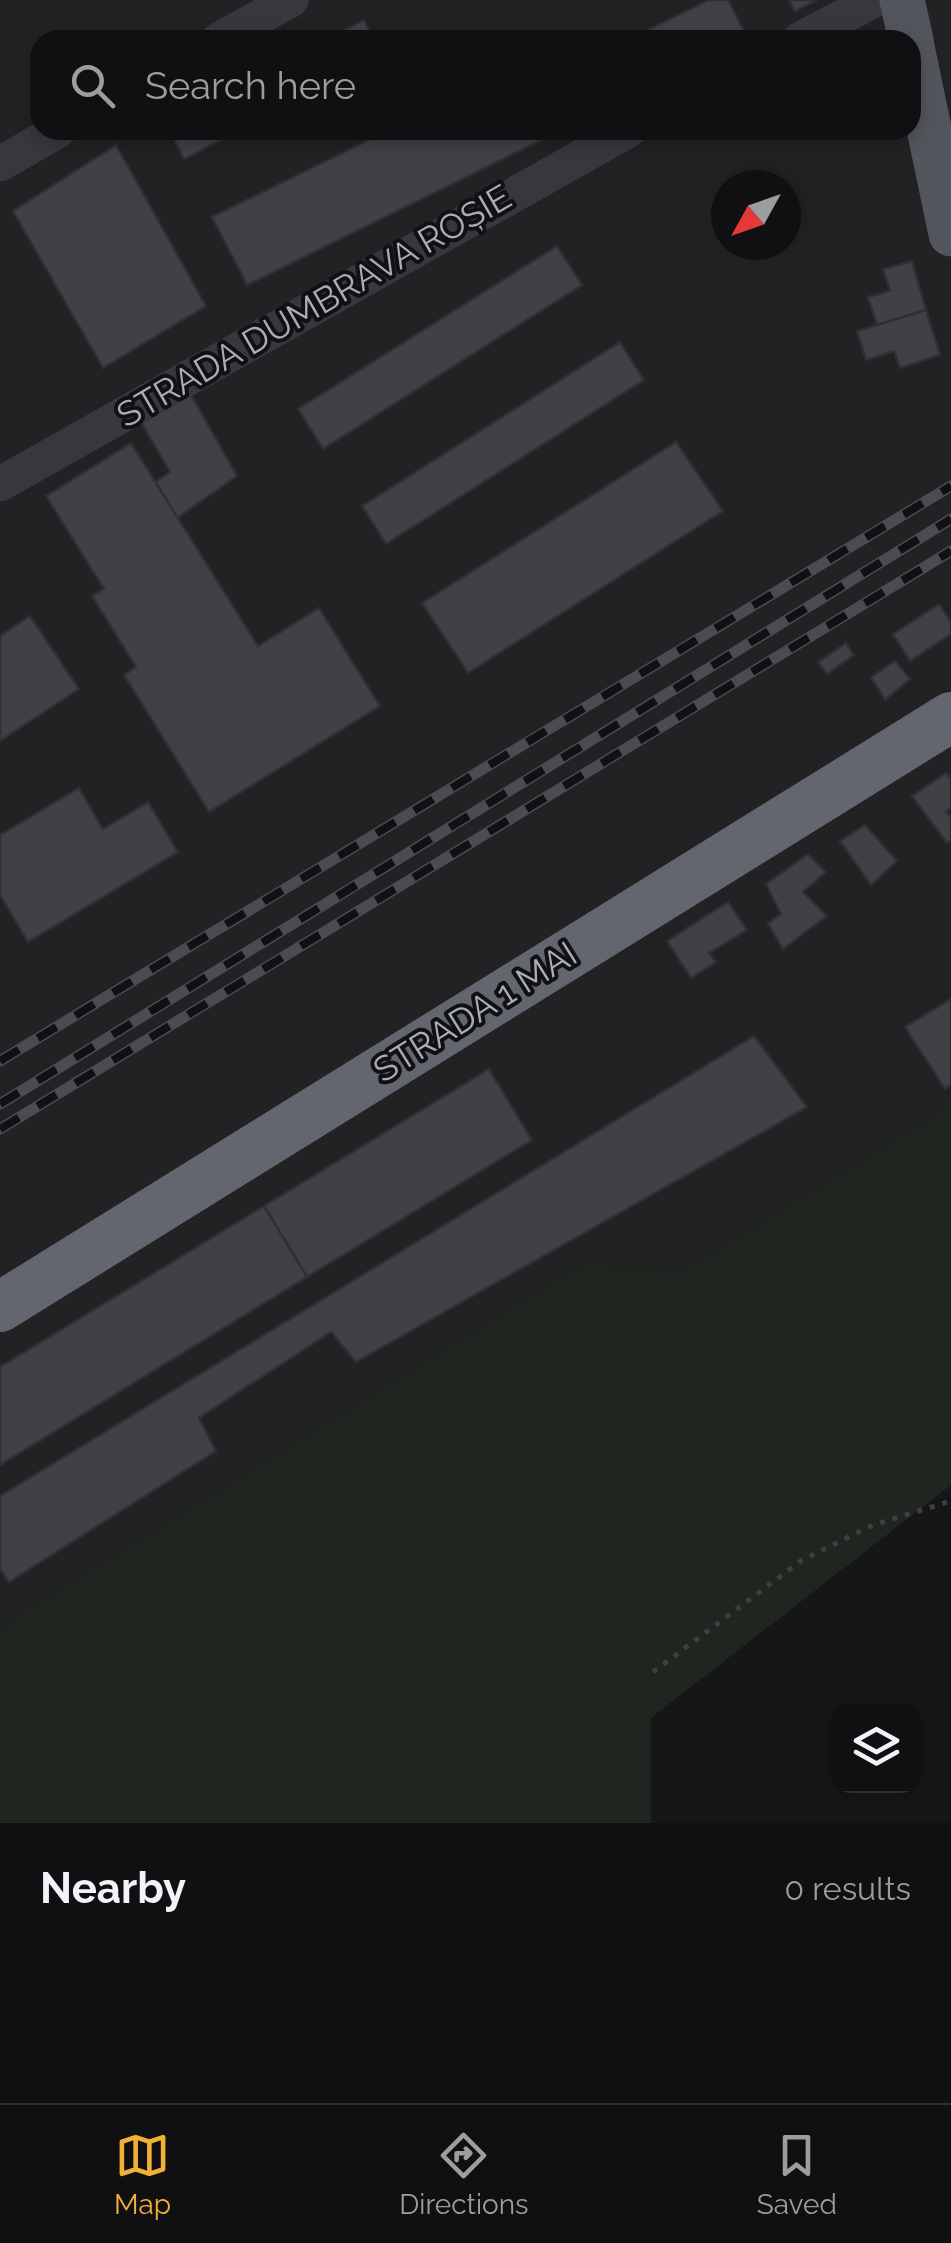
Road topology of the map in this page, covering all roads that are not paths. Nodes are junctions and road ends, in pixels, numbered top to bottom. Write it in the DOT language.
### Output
graph roads {
  1 [pos="291,0"];
  2 [pos="874,0"];
  3 [pos="902,0"];
  4 [pos="236,30"];
  5 [pos="818,30"];
  6 [pos="909,30"];
  7 [pos="921,89"];
  8 [pos="42,140"];
  9 [pos="611,140"];
  10 [pos="0,164"];
  11 [pos="951,234"];
  12 [pos="0,484"];
  13 [pos="951,717"];
  14 [pos="0,1307"];
  1 -- 4 [label="lane"];
  2 -- 5 [label="lane"];
  3 -- 6 [label="main road"];
  7 -- 11 [label="main road"];
  8 -- 10 [label="lane"];
  9 -- 12 [label="lane, STRADA DUMBRAVA ROȘIE"];
  13 -- 14 [label="highway, STRADA 1 MAI"];
}
